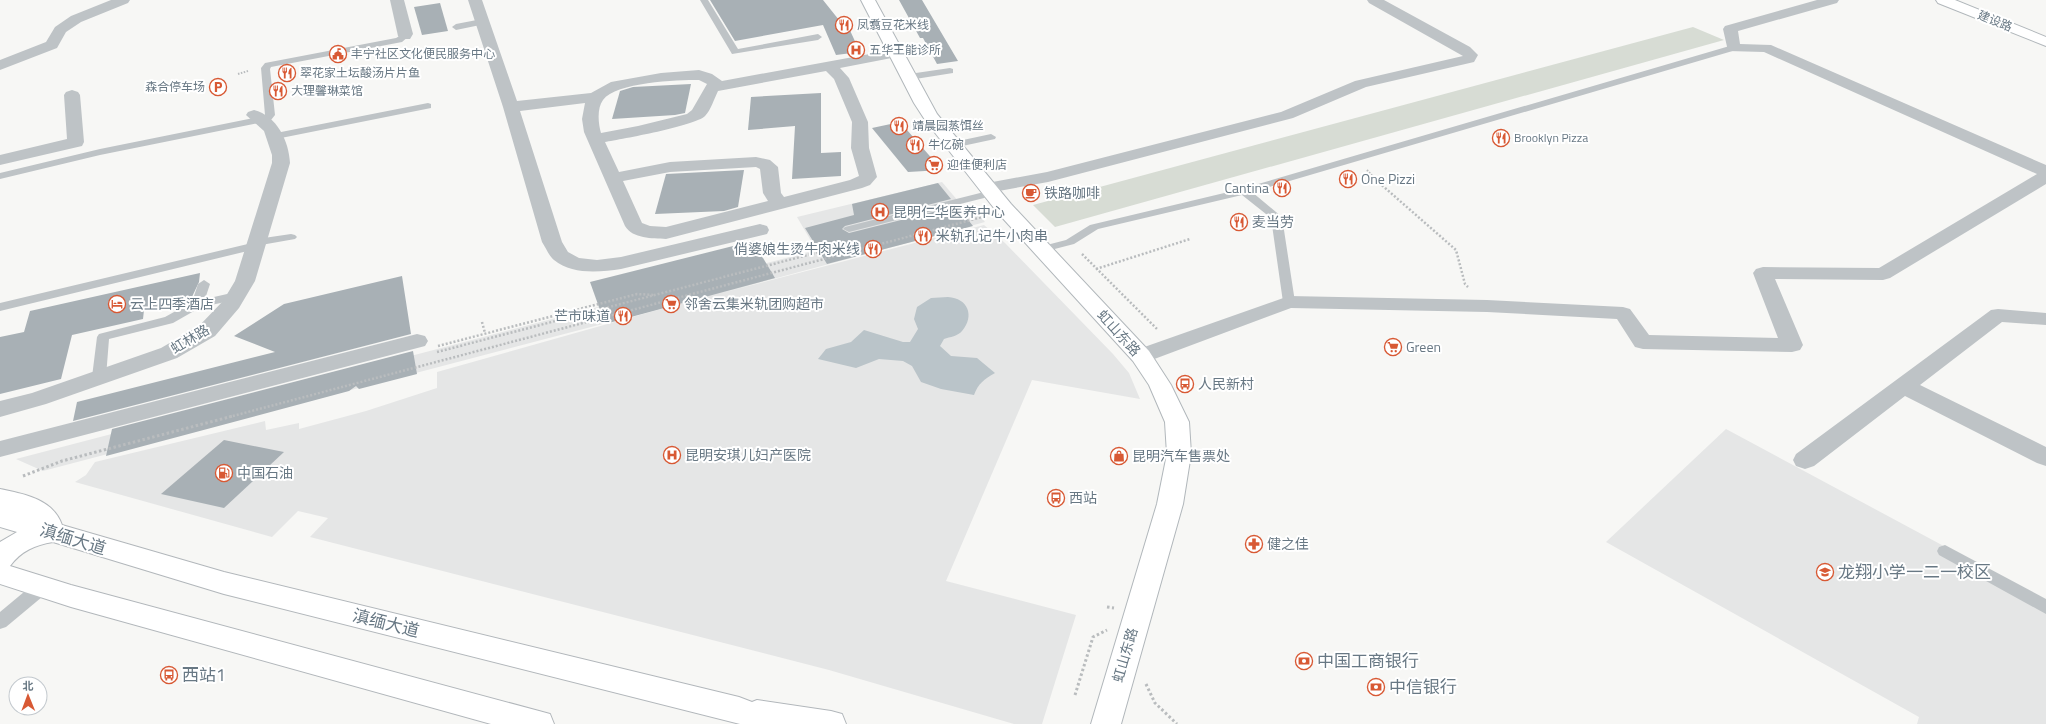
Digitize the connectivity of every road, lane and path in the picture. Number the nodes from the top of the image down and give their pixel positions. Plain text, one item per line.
1 (123, 0) edge
2 (397, 0) edge
3 (475, 0) edge
4 (704, 0) edge
5 (868, 0) edge
6 (1374, 0) edge
7 (1832, 0) edge
8 (1943, 0) edge
9 (1958, 0) edge
10 (482, 22) junction
11 (456, 27) dead end
12 (405, 36) joint
13 (818, 36) dead end
14 (2046, 36) edge
15 (2046, 42) edge
16 (1733, 48) junction
17 (897, 53) junction
18 (0, 65) edge
19 (831, 67) junction
20 (950, 71) dead end
21 (909, 77) junction
22 (712, 88) junction
23 (72, 95) dead end
24 (597, 97) junction
25 (428, 106) dead end
26 (511, 107) junction
27 (263, 124) junction
28 (991, 137) dead end
29 (595, 139) junction
30 (953, 145) junction
31 (1360, 158) junction
32 (0, 160) edge
33 (2046, 171) edge
34 (0, 176) edge
35 (2046, 176) edge
36 (612, 178) junction
37 (990, 191) junction
38 (1244, 191) junction
39 (779, 204) junction
40 (1006, 211) junction
41 (849, 229) dead end
42 (760, 230) dead end
43 (291, 237) dead end
44 (1190, 239) dead end
45 (1070, 242) junction
46 (257, 244) junction
47 (1043, 249) junction
48 (1096, 269) junction
49 (204, 284) dead end
50 (656, 295) dead end
51 (236, 296) junction
52 (1289, 302) junction
53 (197, 304) junction
54 (1487, 306) junction
55 (0, 307) edge
56 (2046, 319) edge
57 (482, 322) dead end
58 (485, 333) junction
59 (426, 344) joint
60 (1173, 345) junction
61 (1141, 356) junction
62 (99, 377) junction
63 (1903, 386) junction
64 (0, 409) edge
65 (0, 449) edge
66 (2046, 457) edge
67 (1805, 460) dead end
68 (23, 476) dead end
69 (0, 498) edge
70 (0, 517) edge
71 (52, 533) junction
72 (1945, 551) dead end
73 (0, 570) edge
74 (42, 587) junction
75 (2046, 607) edge
76 (0, 622) edge
77 (1093, 637) dead end
78 (1145, 681) dead end
79 (1075, 695) dead end
80 (739, 710) junction
81 (539, 724) edge
82 (773, 724) edge
83 (831, 724) edge
84 (1106, 724) edge
85 (1177, 724) edge

1 - 18 street
2 - 12 street, 虹林路
3 - 10 street
4 - 13 lane
5 - 17 street, 虹山东路
6 - 37 street
7 - 16 street
8 - 15 street, 建设路
9 - 14 street, 建设路
10 - 11 lane
10 - 26 street
12 - 27 lane, 虹林路
16 - 31 lane
16 - 33 street
17 - 19 street
17 - 21 street, 虹山东路
19 - 22 street
19 - 39 street
20 - 21 lane
21 - 30 street, 虹山东路
22 - 24 street
22 - 29 street
23 - 32 street
24 - 26 street
24 - 29 street
25 - 27 lane
26 - 42 street
27 - 34 lane
27 - 46 street, 虹林路
28 - 30 lane
29 - 36 street
30 - 37 street, 虹山东路
31 - 38 lane
31 - 54 path
35 - 54 street
36 - 39 street
36 - 39 street
37 - 40 street, 虹山东路
37 - 41 lane
38 - 45 lane
38 - 52 lane
40 - 47 street, 虹山东路
40 - 68 path
43 - 46 lane
44 - 48 path
45 - 47 lane
45 - 48 path
46 - 51 street, 虹林路
46 - 55 lane
47 - 61 street, 虹山东路
48 - 60 path
49 - 53 lane
50 - 58 path
51 - 53 lane
51 - 62 street, 虹林路
52 - 54 street
52 - 60 street
53 - 62 lane
56 - 63 street
57 - 58 path
58 - 59 path
59 - 65 street
60 - 61 street
61 - 84 street, 虹山东路
62 - 64 street, 虹林路
63 - 66 street
63 - 67 street
69 - 71 street
70 - 71 street, 滇缅大道
71 - 73 street
71 - 80 street, 滇缅大道
72 - 75 lane
73 - 74 street
74 - 76 lane
74 - 81 street
77 - 79 path
78 - 85 path
80 - 82 street, 滇缅大道
80 - 83 street

